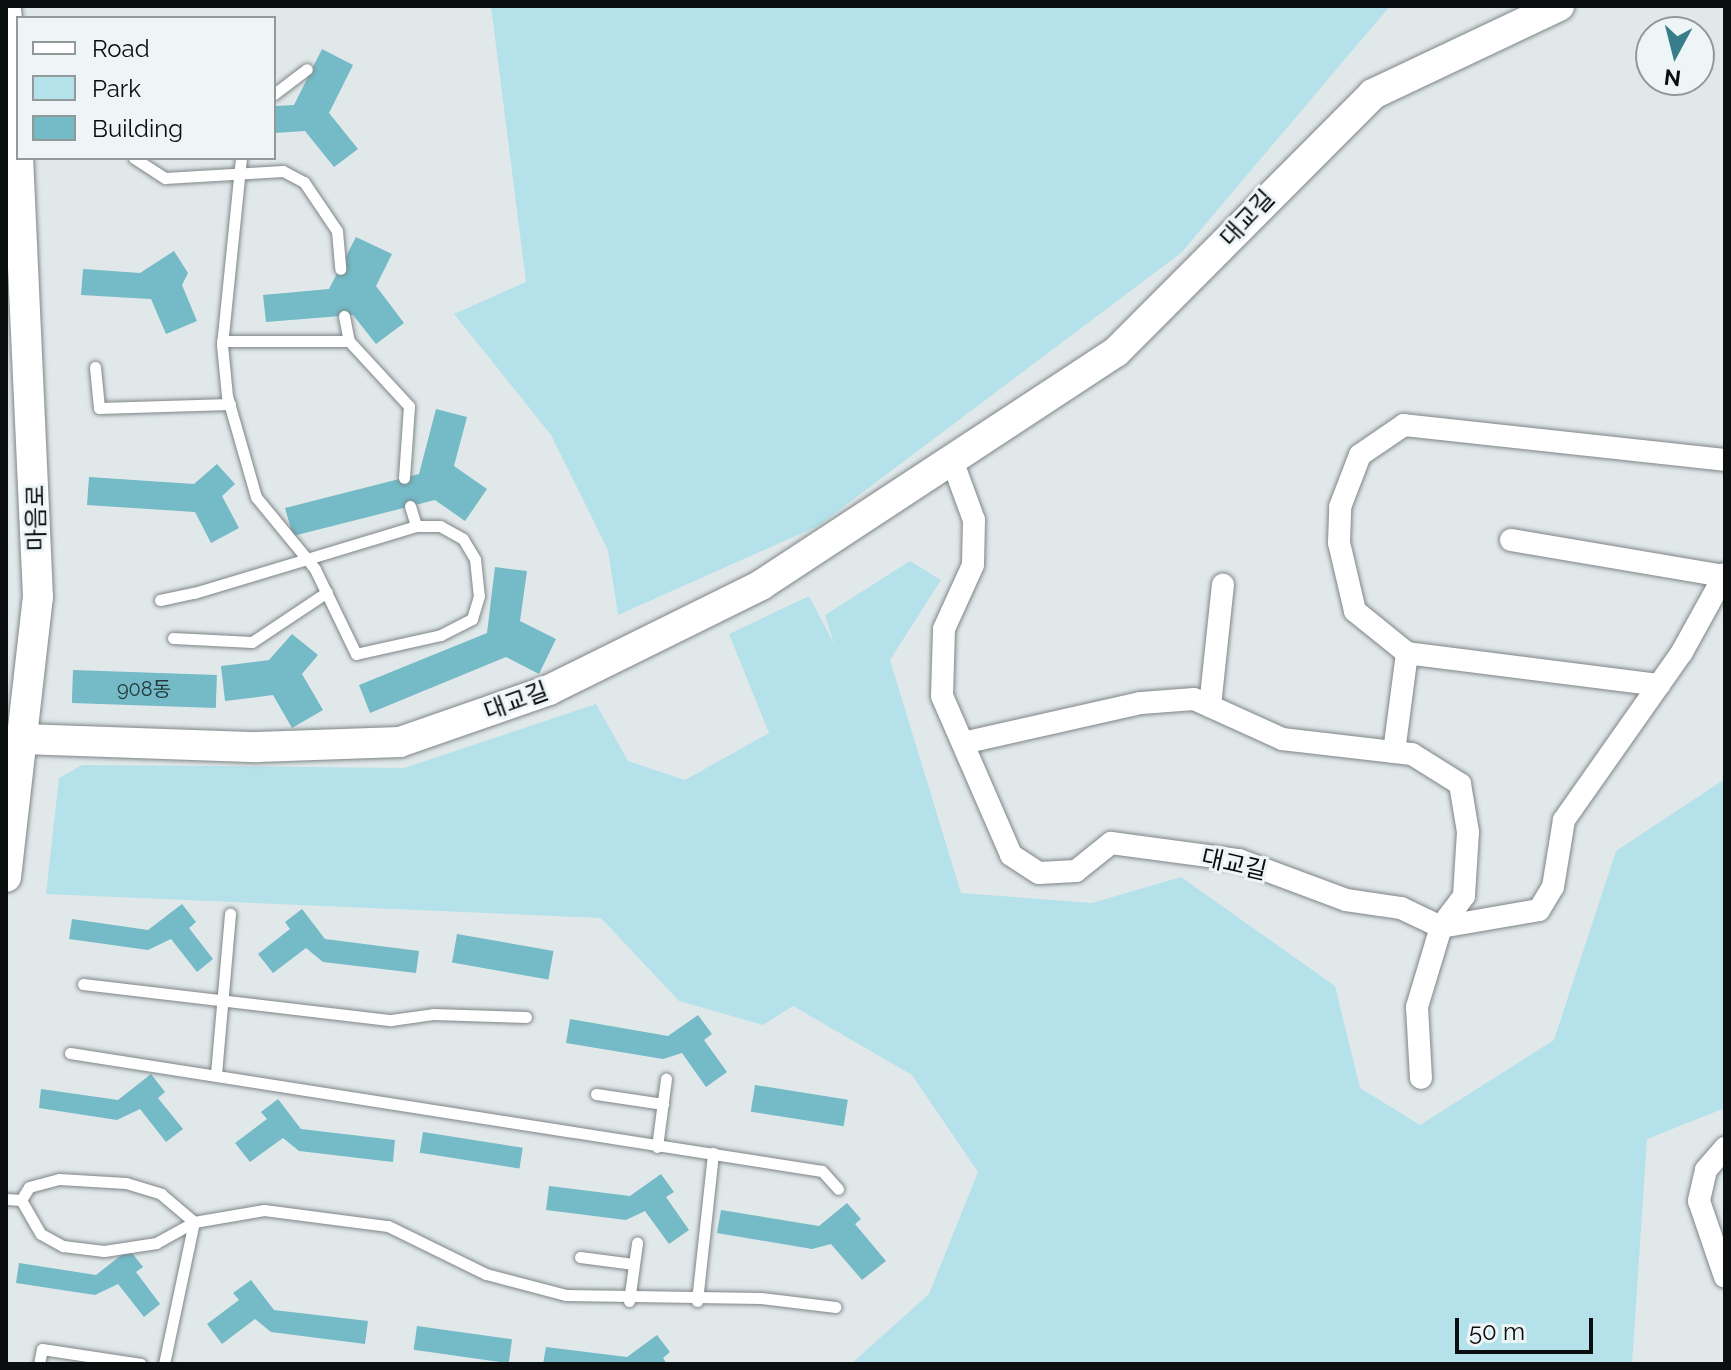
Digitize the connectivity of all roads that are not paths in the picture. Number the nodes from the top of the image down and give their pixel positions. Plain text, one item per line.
1 (1559, 6) edge
2 (6, 9) edge
3 (307, 69) dead end
4 (11, 80) edge
5 (276, 92) edge
6 (16, 129) edge
7 (18, 160) edge
8 (137, 160) edge
9 (241, 164) edge
10 (340, 269) dead end
11 (344, 316) dead end
12 (222, 341) junction
13 (349, 341) junction
14 (95, 367) dead end
15 (230, 404) junction
16 (952, 460) junction
17 (1725, 460) edge
18 (404, 478) dead end
19 (410, 506) dead end
20 (416, 526) junction
21 (1511, 540) dead end
22 (307, 559) junction
23 (1724, 575) edge
24 (1223, 585) dead end
25 (327, 592) junction
26 (160, 600) dead end
27 (173, 638) dead end
28 (1407, 653) junction
29 (1659, 685) junction
30 (1210, 706) junction
31 (23, 739) junction
32 (963, 743) junction
33 (1394, 752) junction
34 (6, 877) edge
35 (230, 914) dead end
36 (1441, 927) junction
37 (83, 984) dead end
38 (223, 1000) junction
39 (526, 1017) dead end
40 (70, 1053) dead end
41 (216, 1074) junction
42 (1421, 1078) dead end
43 (666, 1079) dead end
44 (596, 1094) dead end
45 (663, 1104) junction
46 (657, 1147) junction
47 (1725, 1148) edge
48 (713, 1153) junction
49 (838, 1189) dead end
50 (6, 1199) edge
51 (21, 1200) junction
52 (194, 1222) junction
53 (637, 1243) dead end
54 (580, 1257) dead end
55 (634, 1264) junction
56 (1725, 1277) edge
57 (629, 1301) junction
58 (697, 1301) junction
59 (835, 1307) dead end
60 (39, 1364) edge
61 (141, 1364) edge
62 (164, 1364) edge

1 - 16 street, 대교길
2 - 4 street
3 - 5 lane
4 - 6 street
7 - 31 street, 마음로
8 - 9 lane
9 - 10 lane
9 - 12 lane
11 - 13 lane
12 - 13 lane
12 - 15 lane
13 - 18 lane
14 - 15 lane
15 - 22 lane
16 - 31 street, 대교길
16 - 32 street, 대교길
17 - 28 street
19 - 20 lane
20 - 22 lane
20 - 25 lane
21 - 23 street
22 - 25 lane
22 - 26 lane
23 - 29 street
24 - 30 street
25 - 27 lane
28 - 29 street
28 - 33 street
29 - 36 street
30 - 32 street
30 - 33 street
31 - 34 street, 마음로
32 - 36 street, 대교길
33 - 36 street
35 - 38 lane
36 - 42 street
37 - 38 lane
38 - 39 lane
38 - 41 lane
40 - 41 lane
41 - 46 lane
43 - 45 lane
44 - 45 lane
45 - 46 lane
46 - 48 lane
47 - 56 street
48 - 49 lane
48 - 58 lane
50 - 51 lane
51 - 52 lane
51 - 52 lane
52 - 57 lane
52 - 62 lane
53 - 55 lane
54 - 55 lane
55 - 57 lane
57 - 58 lane
58 - 59 lane
60 - 61 lane

